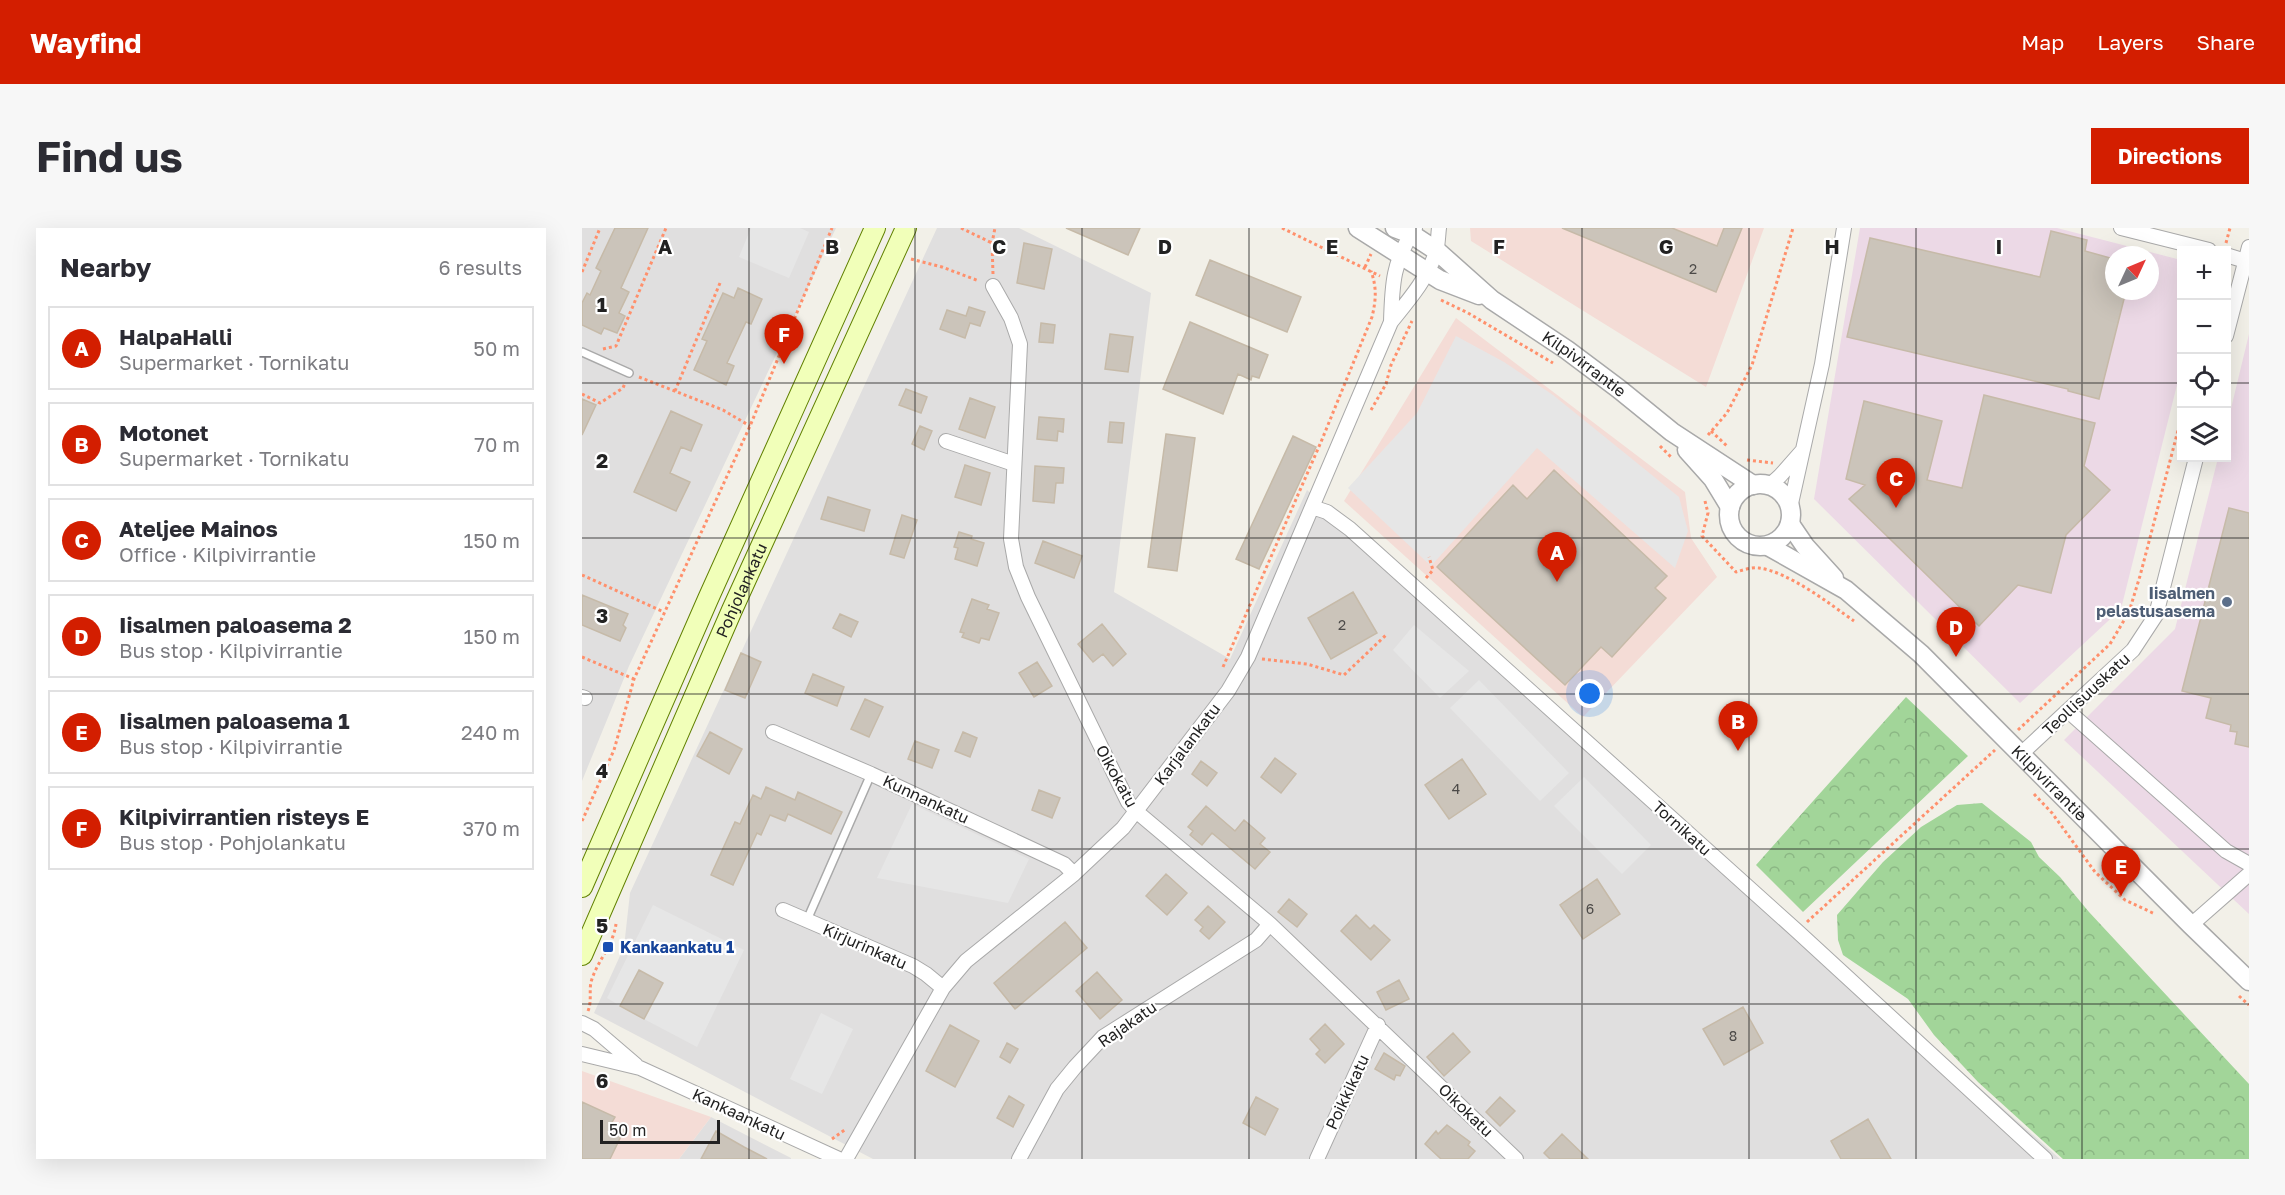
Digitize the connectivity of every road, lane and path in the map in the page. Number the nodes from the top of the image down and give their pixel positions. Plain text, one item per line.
1 (600, 228) edge
2 (666, 228) edge
3 (832, 228) edge
4 (875, 228) edge
5 (906, 228) edge
6 (962, 228) edge
7 (995, 228) edge
8 (1282, 228) edge
9 (1358, 228) edge
10 (1439, 228) edge
11 (1792, 228) edge
12 (1844, 228) edge
13 (2121, 228) edge
14 (1407, 230) edge
15 (992, 243) junction
16 (2194, 246) edge
17 (1437, 251) junction
18 (1400, 254) junction
19 (1370, 255) dead end
20 (2231, 255) edge
21 (2248, 256) edge
22 (907, 258) dead end
23 (1365, 268) junction
24 (1371, 271) junction
25 (582, 272) edge
26 (1427, 272) junction
27 (1380, 276) dead end
28 (720, 283) dead end
29 (993, 286) junction
30 (1432, 296) dead end
31 (1492, 300) junction
32 (2231, 318) edge
33 (1391, 322) junction
34 (601, 349) dead end
35 (582, 352) edge
36 (1555, 364) dead end
37 (629, 373) junction
38 (675, 391) junction
39 (582, 394) edge
40 (750, 426) junction
41 (1711, 431) junction
42 (2177, 431) edge
43 (946, 441) dead end
44 (1657, 443) dead end
45 (1804, 448) junction
46 (1693, 451) junction
47 (1732, 451) dead end
48 (1739, 455) dead end
49 (2195, 462) edge
50 (1014, 464) junction
51 (1786, 470) junction
52 (1761, 485) junction
53 (1702, 494) dead end
54 (1312, 507) junction
55 (1730, 507) junction
56 (1790, 516) junction
57 (1768, 546) junction
58 (1429, 557) dead end
59 (582, 575) edge
60 (1416, 588) junction
61 (1846, 590) junction
62 (664, 612) junction
63 (1861, 626) dead end
64 (1386, 635) dead end
65 (582, 657) edge
66 (1248, 657) junction
67 (1222, 669) dead end
68 (634, 679) junction
69 (2068, 711) junction
70 (773, 732) dead end
71 (1987, 743) dead end
72 (2001, 745) junction
73 (2020, 754) junction
74 (2002, 758) dead end
75 (871, 774) junction
76 (2030, 790) dead end
77 (1137, 812) junction
78 (582, 821) edge
79 (2249, 864) edge
80 (1074, 874) junction
81 (2249, 874) edge
82 (582, 887) edge
83 (783, 910) dead end
84 (807, 920) junction
85 (2160, 920) dead end
86 (1270, 924) junction
87 (2191, 926) junction
88 (1797, 932) junction
89 (582, 955) edge
90 (2241, 986) edge
91 (943, 988) junction
92 (2249, 1005) edge
93 (582, 1023) edge
94 (1378, 1025) junction
95 (582, 1054) edge
96 (640, 1068) junction
97 (852, 1119) dead end
98 (820, 1150) junction
99 (839, 1159) edge
100 (846, 1159) edge
101 (1018, 1159) edge
102 (1317, 1159) edge
103 (1516, 1159) edge
104 (2045, 1159) edge

1 - 25 path
2 - 34 path
3 - 40 path
4 - 82 main road, Pohjolankatu
5 - 89 main road, Pohjolankatu
6 - 15 path
7 - 15 path
8 - 23 path
9 - 18 street, Kilpivirrantie
10 - 17 street
11 - 41 path
12 - 45 street
13 - 16 street
14 - 17 street, Kilpivirrantie
14 - 18 street, Karjalankatu
15 - 29 path
17 - 26 street, Karjalankatu
17 - 31 street, Kilpivirrantie
18 - 26 street, Kilpivirrantie
18 - 33 street, Karjalankatu
19 - 23 path
20 - 21 street
21 - 32 street
22 - 29 path
23 - 24 path
24 - 27 path
24 - 67 path
26 - 31 street, Kilpivirrantie
26 - 33 street, Karjalankatu
28 - 38 path
29 - 50 street, Oikokatu
30 - 36 path
31 - 46 street, Kilpivirrantie
33 - 54 street, Karjalankatu
35 - 37 lane
37 - 38 path
37 - 39 path
38 - 40 path
40 - 62 path
41 - 46 path
41 - 47 path
42 - 72 path
43 - 50 street
44 - 46 path
45 - 51 street
45 - 56 street
46 - 52 street, Kilpivirrantie
46 - 55 street, Kilpivirrantie
48 - 51 path
49 - 69 street, Teollisuuskatu
50 - 77 street, Oikokatu
51 - 52 street
52 - 55 street
52 - 56 street
53 - 63 path
54 - 60 street, Tornikatu
54 - 66 street, Karjalankatu
55 - 57 street
56 - 57 street
56 - 61 street, Kilpivirrantie
57 - 61 street, Kilpivirrantie
58 - 60 path
59 - 62 path
60 - 88 street, Tornikatu
61 - 72 street, Kilpivirrantie
62 - 68 path
64 - 66 path
65 - 68 path
66 - 77 street, Karjalankatu
68 - 78 path
69 - 73 street, Teollisuuskatu
69 - 79 street
70 - 75 street, Kunnankatu
71 - 72 path
72 - 73 street, Kilpivirrantie
72 - 74 path
72 - 88 path
73 - 87 street, Kilpivirrantie
75 - 80 street, Kunnankatu
75 - 84 lane
76 - 85 path
77 - 80 street, Karjalankatu
77 - 86 street, Oikokatu
80 - 91 street, Karjalankatu
81 - 87 street
83 - 84 street, Kirjurinkatu
84 - 91 street, Kirjurinkatu
86 - 94 street, Oikokatu
86 - 101 street, Rajakatu
87 - 90 street, Kilpivirrantie
88 - 104 street, Tornikatu
90 - 92 path
91 - 100 street, Karjalankatu
93 - 96 street, Kankaankatu
94 - 102 street, Poikkikatu
94 - 103 street, Oikokatu
95 - 96 street, Kankaankatu
96 - 98 street, Kankaankatu
97 - 98 path
98 - 99 street, Kankaankatu

